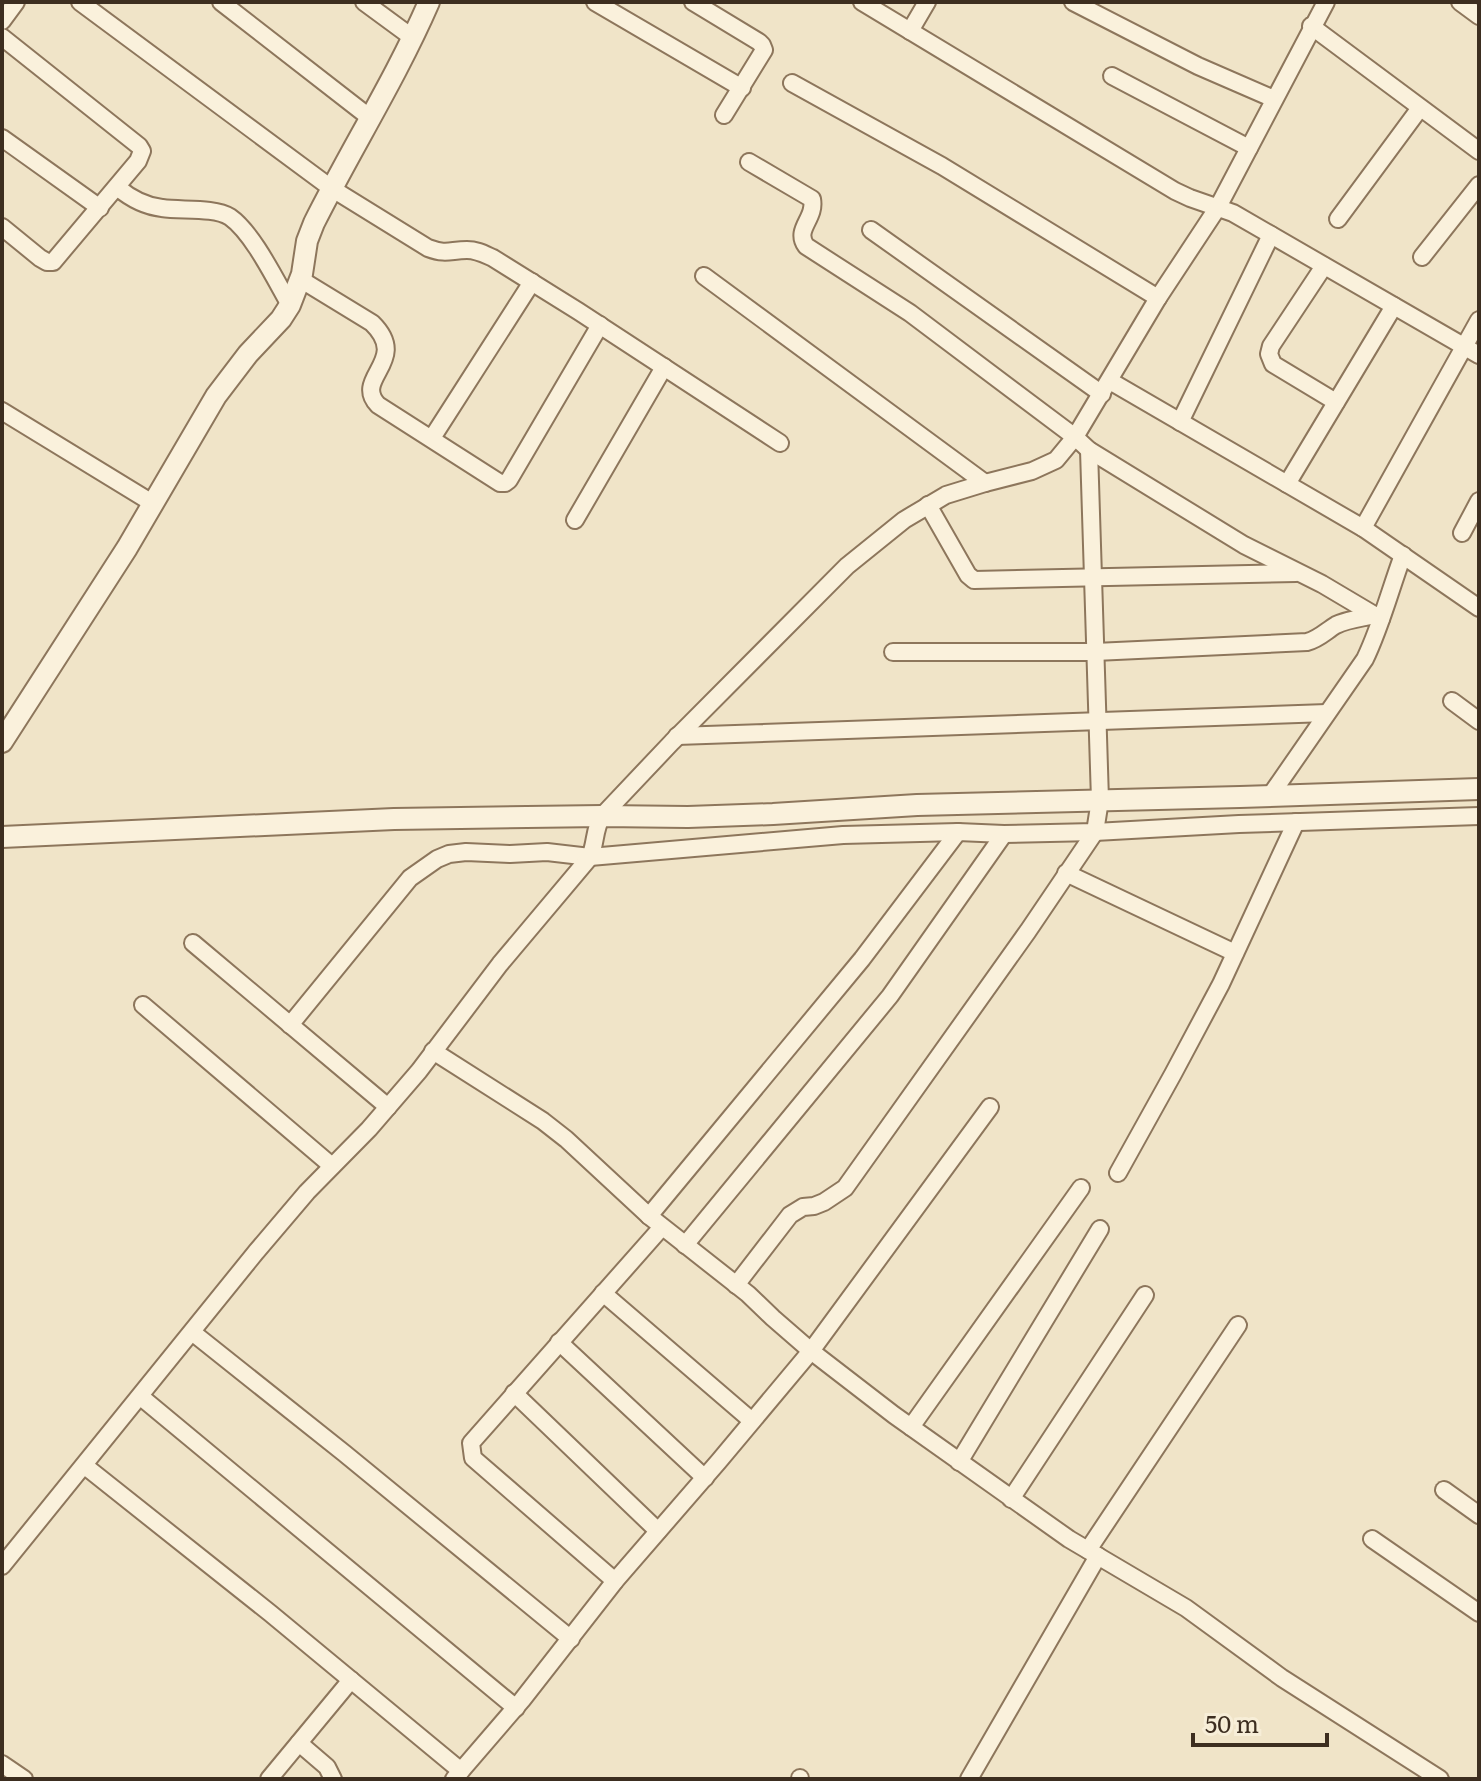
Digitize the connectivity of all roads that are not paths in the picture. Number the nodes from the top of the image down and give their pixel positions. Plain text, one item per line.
1 (16, 2) edge
2 (80, 2) edge
3 (221, 2) edge
4 (364, 2) edge
5 (429, 2) edge
6 (595, 2) edge
7 (693, 2) edge
8 (862, 2) edge
9 (927, 2) edge
10 (1073, 2) edge
11 (1326, 2) edge
12 (1460, 2) edge
13 (1479, 16) edge
14 (2, 21) edge
15 (1311, 26) junction
16 (910, 31) junction
17 (2, 37) edge
18 (413, 38) junction
19 (1112, 76) dead end
20 (792, 83) dead end
21 (742, 88) junction
22 (1274, 99) junction
23 (1420, 108) junction
24 (724, 115) dead end
25 (369, 117) junction
26 (2, 138) edge
27 (1249, 148) junction
28 (1479, 151) edge
29 (749, 162) dead end
30 (1479, 185) edge
31 (117, 187) junction
32 (331, 188) junction
33 (1218, 207) junction
34 (100, 208) junction
35 (1338, 219) dead end
36 (2, 227) edge
37 (871, 230) dead end
38 (1271, 235) junction
39 (1422, 257) dead end
40 (1324, 266) junction
41 (704, 276) dead end
42 (300, 279) junction
43 (532, 282) junction
44 (1158, 298) junction
45 (290, 305) junction
46 (1394, 306) junction
47 (1479, 320) edge
48 (600, 325) junction
49 (1463, 346) junction
50 (1479, 355) edge
51 (664, 367) junction
52 (1106, 387) junction
53 (1336, 402) junction
54 (2, 411) edge
55 (1180, 422) junction
56 (1075, 437) junction
57 (432, 438) junction
58 (780, 443) dead end
59 (1089, 450) junction
60 (985, 483) junction
61 (1287, 484) junction
62 (1479, 501) edge
63 (154, 504) junction
64 (928, 505) junction
65 (575, 520) dead end
66 (1363, 528) junction
67 (1462, 533) dead end
68 (1403, 555) junction
69 (1300, 573) junction
70 (1093, 578) junction
71 (1479, 608) edge
72 (1378, 617) junction
73 (893, 652) dead end
74 (1095, 652) junction
75 (1452, 701) dead end
76 (1327, 713) junction
77 (1479, 721) edge
78 (1097, 722) junction
79 (677, 736) junction
80 (2, 742) edge
81 (1479, 789) edge
82 (1270, 796) junction
83 (1099, 805) junction
84 (1479, 816) edge
85 (1296, 822) junction
86 (1095, 830) junction
87 (958, 832) junction
88 (1004, 834) junction
89 (596, 836) junction
90 (2, 837) edge
91 (1066, 873) junction
92 (193, 943) dead end
93 (1235, 953) junction
94 (143, 1005) dead end
95 (290, 1025) junction
96 (433, 1051) junction
97 (388, 1107) junction
98 (990, 1107) dead end
99 (332, 1166) junction
100 (1118, 1173) dead end
101 (1081, 1188) dead end
102 (655, 1221) junction
103 (1100, 1229) dead end
104 (685, 1245) junction
105 (736, 1285) junction
106 (603, 1293) junction
107 (1145, 1295) dead end
108 (1238, 1325) dead end
109 (192, 1332) junction
110 (559, 1342) junction
111 (811, 1351) junction
112 (514, 1393) junction
113 (141, 1397) junction
114 (752, 1421) junction
115 (911, 1427) junction
116 (959, 1462) junction
117 (85, 1466) junction
118 (705, 1478) junction
119 (1444, 1490) dead end
120 (1011, 1499) junction
121 (1479, 1515) edge
122 (658, 1531) junction
123 (1372, 1539) dead end
124 (1093, 1553) junction
125 (2, 1566) edge
126 (615, 1581) junction
127 (1479, 1613) edge
128 (571, 1639) junction
129 (351, 1680) junction
130 (516, 1708) junction
131 (299, 1743) junction
132 (2, 1764) edge
133 (457, 1775) edge
134 (24, 1779) edge
135 (269, 1779) edge
136 (333, 1779) edge
137 (969, 1779) edge
138 (1440, 1779) edge

1 - 14 street
2 - 32 street
3 - 25 street
4 - 18 street
5 - 18 street
6 - 21 street
7 - 21 street
8 - 16 street
9 - 16 street
10 - 22 street
11 - 15 street
12 - 13 street
15 - 22 street
15 - 23 street
16 - 33 street
17 - 31 street
18 - 25 street
19 - 27 street
20 - 44 street
21 - 24 street
22 - 27 street
23 - 28 street
23 - 35 street
25 - 32 street
26 - 34 street
27 - 33 street
29 - 56 street
30 - 39 street
31 - 34 street
31 - 45 street
32 - 42 street
32 - 43 street
33 - 38 street
33 - 44 street
34 - 36 street
37 - 52 street
38 - 40 street
38 - 55 street
40 - 46 street
40 - 53 street
41 - 60 street
42 - 45 street
42 - 57 street
43 - 48 street
43 - 57 street
44 - 52 street
45 - 63 street
46 - 49 street
46 - 53 street
47 - 49 street
48 - 51 street
48 - 57 street
49 - 50 street
49 - 66 street
51 - 58 street
51 - 65 street
52 - 55 street
52 - 56 street
53 - 61 street
54 - 63 street
55 - 61 street
56 - 59 street
56 - 60 street
59 - 69 street
59 - 70 street
60 - 64 street
61 - 66 street
62 - 67 street
63 - 80 street
64 - 70 street
64 - 79 street
66 - 68 street
68 - 71 street
68 - 72 street
69 - 70 street
69 - 72 street
70 - 74 street
72 - 74 street
72 - 76 street
73 - 74 street
74 - 78 street
75 - 77 street
76 - 78 street
76 - 82 street
78 - 79 street
78 - 83 street
79 - 89 street
81 - 82 street
82 - 83 street
83 - 86 street
83 - 89 street
84 - 85 street
85 - 86 street
85 - 93 street
86 - 88 street
86 - 91 street
87 - 88 street
87 - 89 street
87 - 102 street
88 - 104 street
89 - 90 street
89 - 95 street
89 - 96 street
91 - 93 street
91 - 105 street
92 - 95 street
93 - 100 street
94 - 99 street
95 - 97 street
96 - 97 street
96 - 102 street
97 - 99 street
98 - 111 street
99 - 109 street
101 - 115 street
102 - 104 street
102 - 106 street
103 - 116 street
104 - 105 street
105 - 111 street
106 - 110 street
106 - 114 street
107 - 120 street
108 - 124 street
109 - 113 street
109 - 128 street
110 - 112 street
110 - 118 street
111 - 114 street
111 - 115 street
112 - 122 street
112 - 126 street
113 - 117 street
113 - 130 street
114 - 118 street
115 - 116 street
116 - 120 street
117 - 125 street
117 - 129 street
118 - 122 street
119 - 121 street
120 - 124 street
122 - 126 street
123 - 127 street
124 - 137 street
124 - 138 street
126 - 128 street
128 - 130 street
129 - 131 street
129 - 133 street
130 - 133 street
131 - 135 street
131 - 136 street
132 - 134 street

